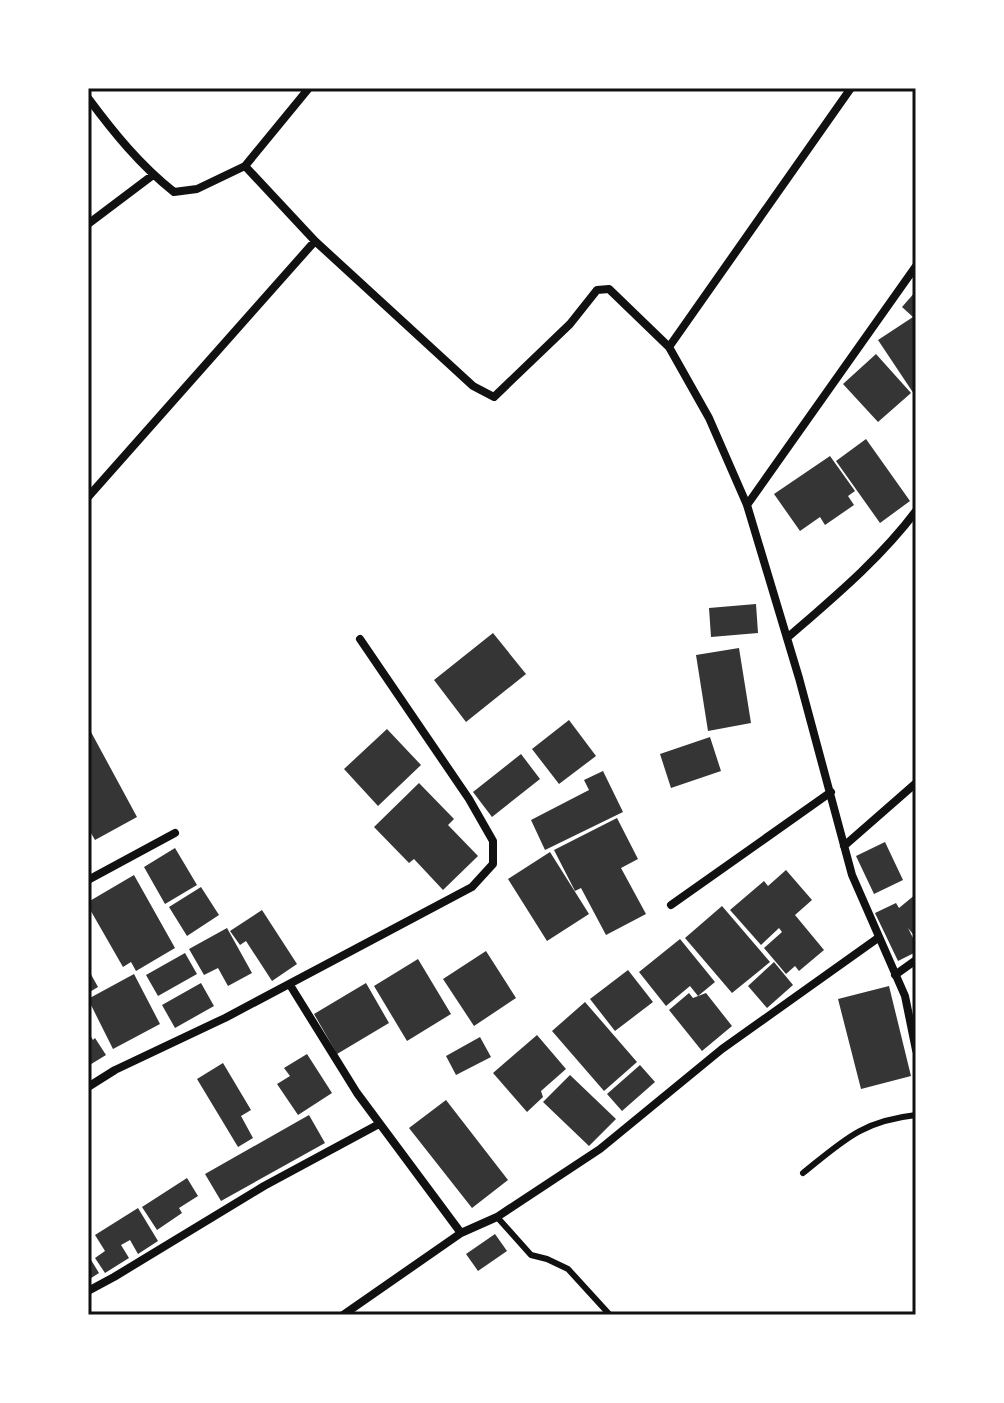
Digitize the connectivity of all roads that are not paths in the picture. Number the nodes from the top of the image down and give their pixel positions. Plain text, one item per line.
1 (309, 88) edge
2 (851, 88) edge
3 (88, 98) edge
4 (245, 166) junction
5 (153, 175) junction
6 (88, 224) edge
7 (315, 241) junction
8 (916, 266) edge
9 (669, 347) junction
10 (88, 497) edge
11 (747, 505) junction
12 (916, 511) edge
13 (787, 638) junction
14 (360, 639) dead end
15 (916, 783) edge
16 (831, 792) junction
17 (175, 833) dead end
18 (844, 846) junction
19 (88, 880) edge
20 (671, 905) dead end
21 (878, 938) junction
22 (916, 960) edge
23 (895, 975) junction
24 (290, 985) junction
25 (916, 1050) edge
26 (88, 1087) edge
27 (916, 1115) edge
28 (379, 1124) junction
29 (803, 1173) dead end
30 (497, 1217) junction
31 (461, 1233) junction
32 (88, 1291) edge
33 (343, 1315) edge
34 (610, 1315) edge

1 - 4 street
2 - 9 street
3 - 5 street
4 - 5 street
4 - 7 street
5 - 6 street
7 - 9 street
7 - 10 street
8 - 11 street
9 - 11 street
11 - 13 street
12 - 13 street
13 - 16 street
14 - 24 street
15 - 18 street
16 - 18 street
16 - 20 street
17 - 19 street
18 - 21 street
21 - 23 street
21 - 30 street
22 - 23 street
23 - 25 street
24 - 26 street
24 - 28 street
27 - 29 lane
28 - 31 street
28 - 32 street
30 - 31 street
30 - 34 lane
31 - 33 street

